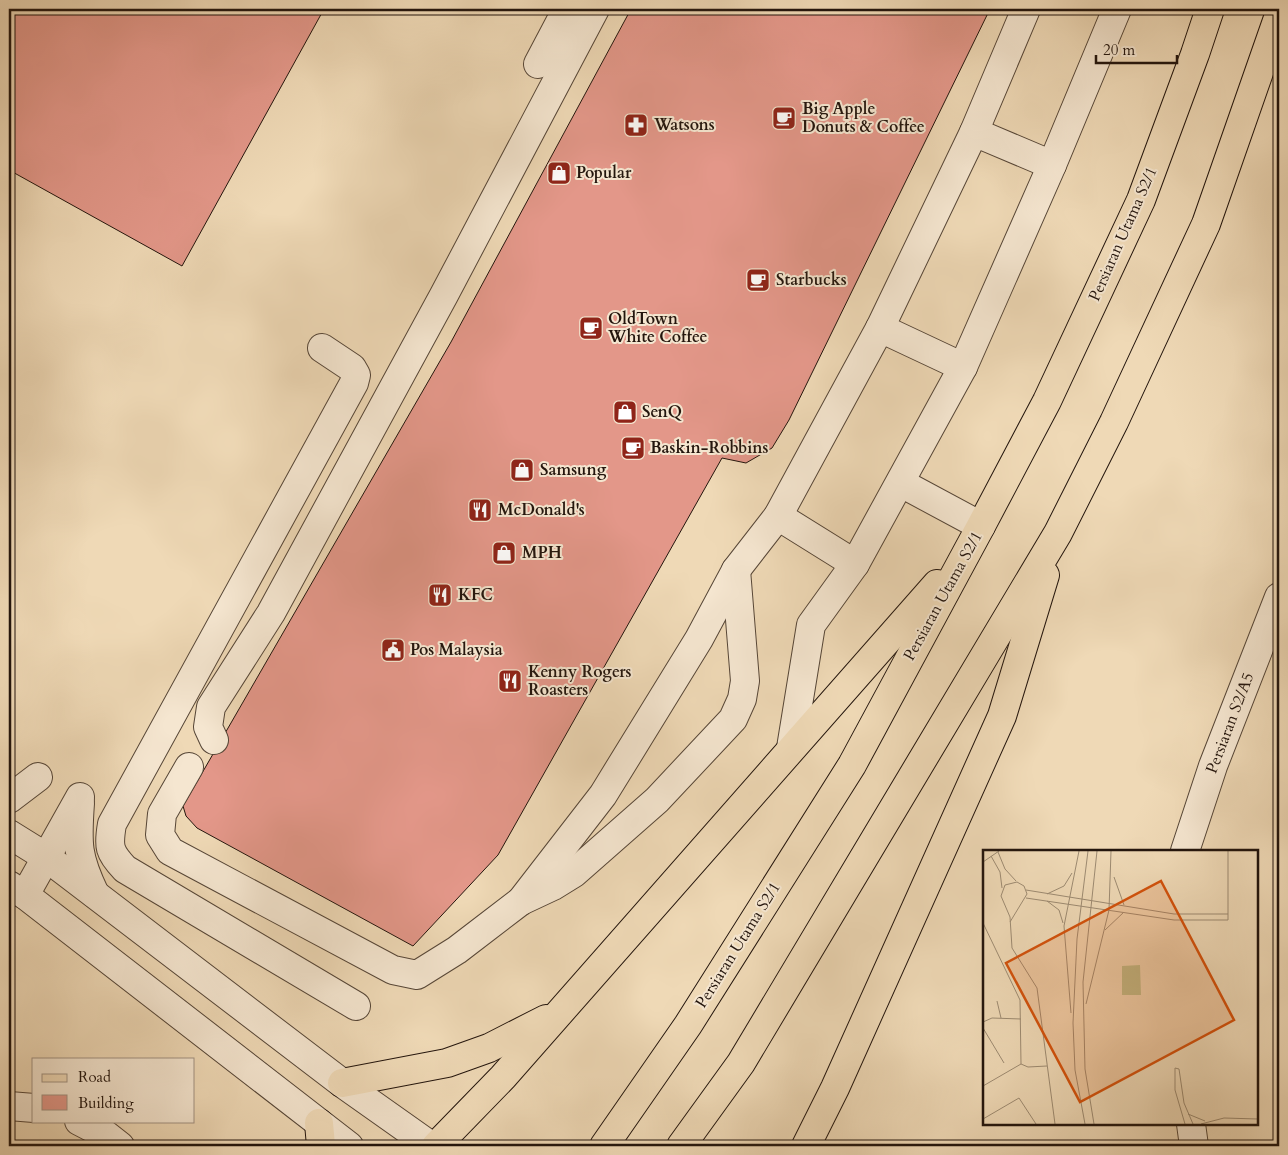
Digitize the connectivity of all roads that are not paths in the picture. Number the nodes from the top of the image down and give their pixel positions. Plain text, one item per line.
1 (567, 9) edge
2 (595, 9) edge
3 (1026, 9) edge
4 (1117, 9) edge
5 (1210, 9) edge
6 (1279, 14) edge
7 (538, 64) dead end
8 (974, 132) junction
9 (1052, 165) junction
10 (880, 328) junction
11 (322, 348) dead end
12 (963, 367) junction
13 (901, 483) junction
14 (778, 516) junction
15 (981, 526) junction
16 (1058, 533) junction
17 (966, 550) junction
18 (855, 564) junction
19 (736, 570) junction
20 (1279, 597) edge
21 (214, 740) dead end
22 (791, 748) junction
23 (189, 767) dead end
24 (38, 777) dead end
25 (603, 795) junction
26 (9, 799) edge
27 (631, 823) junction
28 (9, 834) edge
29 (1185, 850) edge
30 (46, 857) junction
31 (17, 890) edge
32 (96, 896) junction
33 (521, 901) junction
34 (356, 1006) dead end
35 (559, 1012) junction
36 (342, 1083) junction
37 (9, 1106) edge
38 (32, 1108) edge
39 (81, 1122) edge
40 (1191, 1125) edge
41 (320, 1134) edge
42 (120, 1146) edge
43 (349, 1146) edge
44 (431, 1146) edge
45 (436, 1146) edge
46 (604, 1146) edge
47 (681, 1146) edge
48 (806, 1146) edge
49 (1194, 1146) edge

1 - 7 street
2 - 21 street
3 - 8 street
4 - 9 street
5 - 15 main road, Persiaran Utama S2/1
6 - 16 main road
8 - 9 street
8 - 10 street
9 - 12 street
10 - 12 street
10 - 14 street
11 - 34 street
12 - 13 street
13 - 15 street
13 - 18 street
14 - 18 street
14 - 19 street
15 - 17 main road, Persiaran Utama S2/1
16 - 47 main road
16 - 48 main road
17 - 22 main road
17 - 46 main road, Persiaran Utama S2/1
18 - 22 street
19 - 25 street
19 - 27 street
20 - 29 street, Persiaran S2/A5
22 - 35 main road
23 - 33 street
24 - 26 street
25 - 27 street
25 - 33 street
27 - 33 street
28 - 30 street
30 - 31 street
30 - 32 street
30 - 32 street
31 - 41 street
32 - 36 street
35 - 36 main road
35 - 45 main road
36 - 44 street
37 - 38 street
39 - 42 street
40 - 49 street
41 - 43 street

